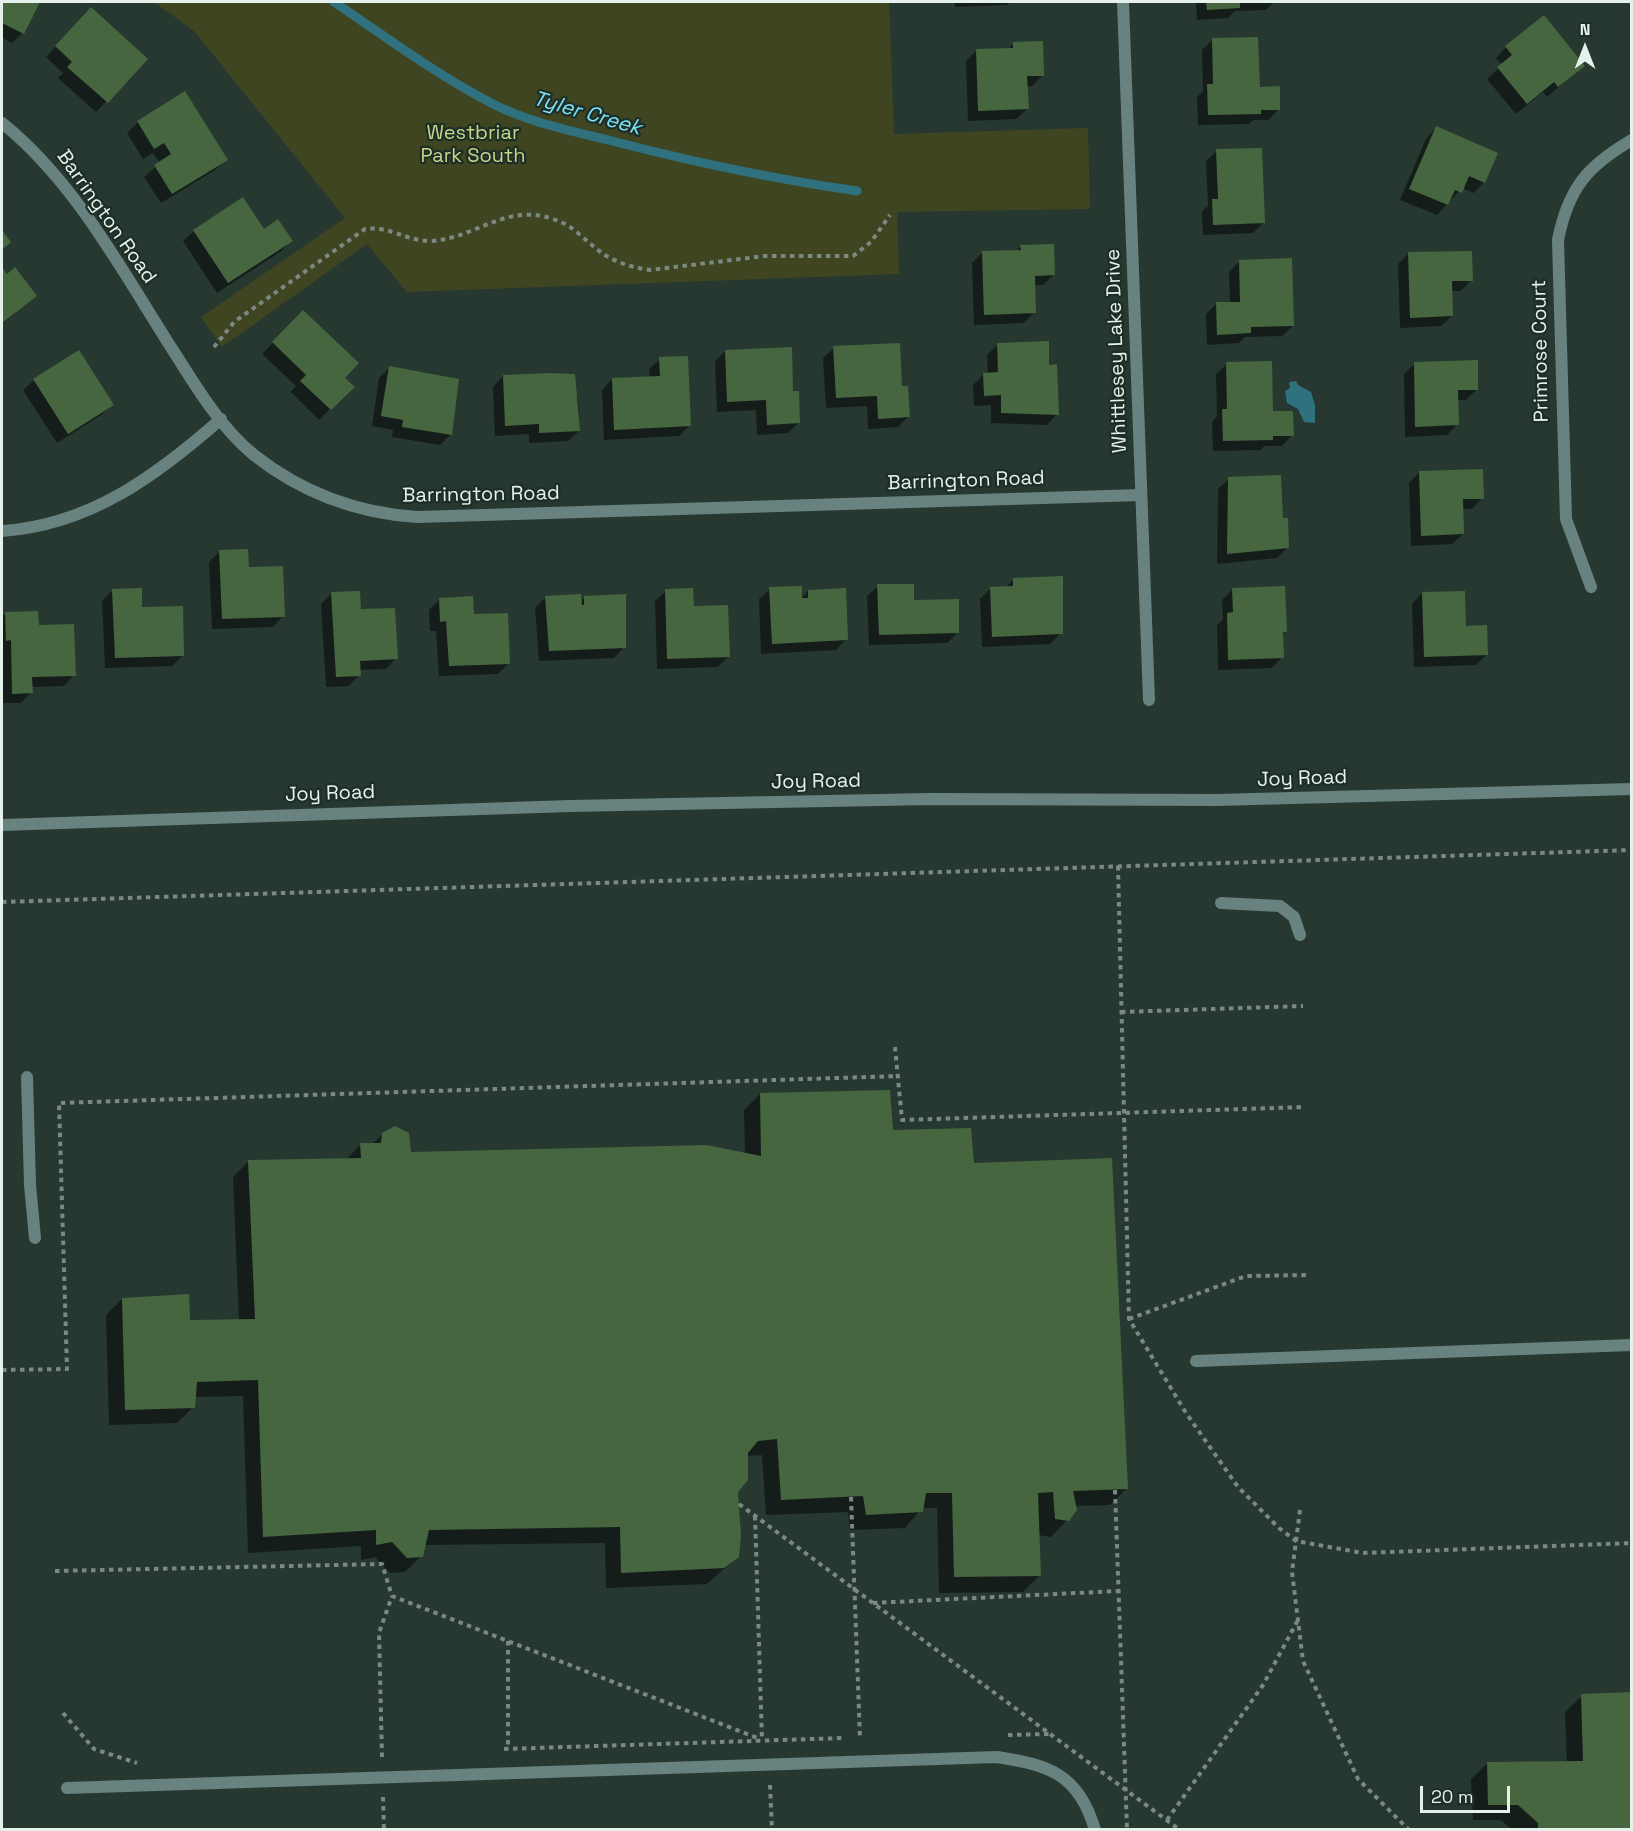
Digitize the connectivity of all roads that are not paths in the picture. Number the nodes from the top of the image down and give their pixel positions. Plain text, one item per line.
1 (1123, 2) edge
2 (2, 123) edge
3 (1632, 140) edge
4 (220, 419) junction
5 (1141, 495) junction
6 (2, 531) edge
7 (1591, 587) dead end
8 (1149, 699) dead end
9 (1632, 789) edge
10 (2, 825) edge
11 (1221, 903) dead end
12 (1300, 935) dead end
13 (27, 1077) dead end
14 (35, 1238) dead end
15 (1632, 1346) edge
16 (1196, 1361) dead end
17 (67, 1788) dead end
18 (1095, 1830) edge

1 - 5 street, Whittlesey Lake Drive
2 - 4 street, Barrington Road
3 - 7 street, Primrose Court
4 - 5 street, Barrington Road
4 - 6 street
5 - 8 street, Whittlesey Lake Drive
9 - 10 street, Joy Road
11 - 12 street
13 - 14 street
15 - 16 street
17 - 18 street

